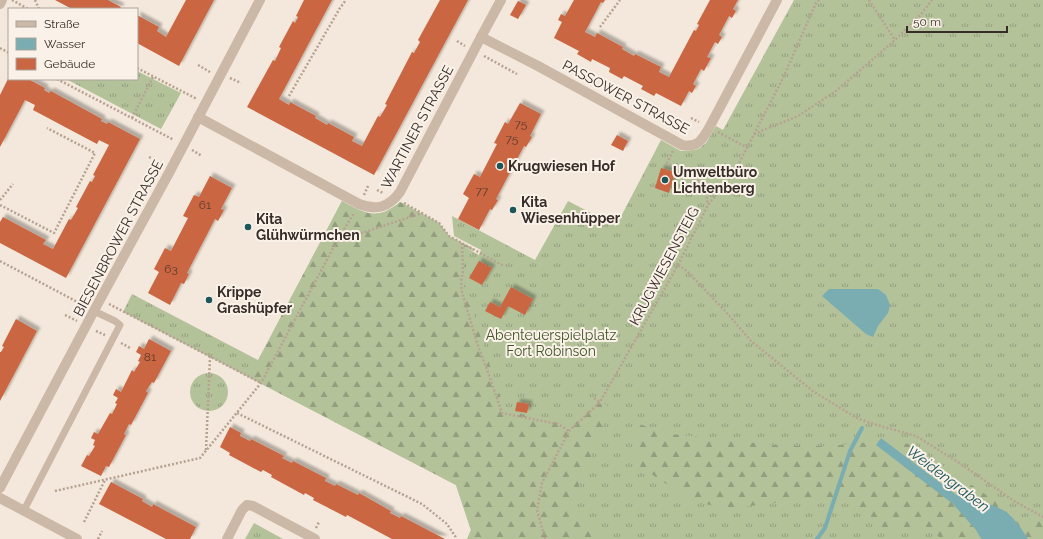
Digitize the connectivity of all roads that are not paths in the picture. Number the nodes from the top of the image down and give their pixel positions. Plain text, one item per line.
1 (2, 0) edge
2 (260, 0) edge
3 (501, 0) edge
4 (777, 0) edge
5 (0, 4) edge
6 (481, 37) junction
7 (198, 117) junction
8 (94, 311) junction
9 (0, 488) edge
10 (0, 498) edge
11 (24, 510) junction
12 (77, 539) edge
13 (227, 539) edge
14 (315, 539) edge

1 - 5 street
2 - 7 street, BIESENBROWER STRASSE
3 - 6 street, WARTINER STRASSE
4 - 6 street, PASSOWER STRASSE
6 - 7 street, WARTINER STRASSE
7 - 8 street, BIESENBROWER STRASSE
8 - 9 street, BIESENBROWER STRASSE
8 - 11 lane
10 - 11 street
11 - 12 street
13 - 14 street

